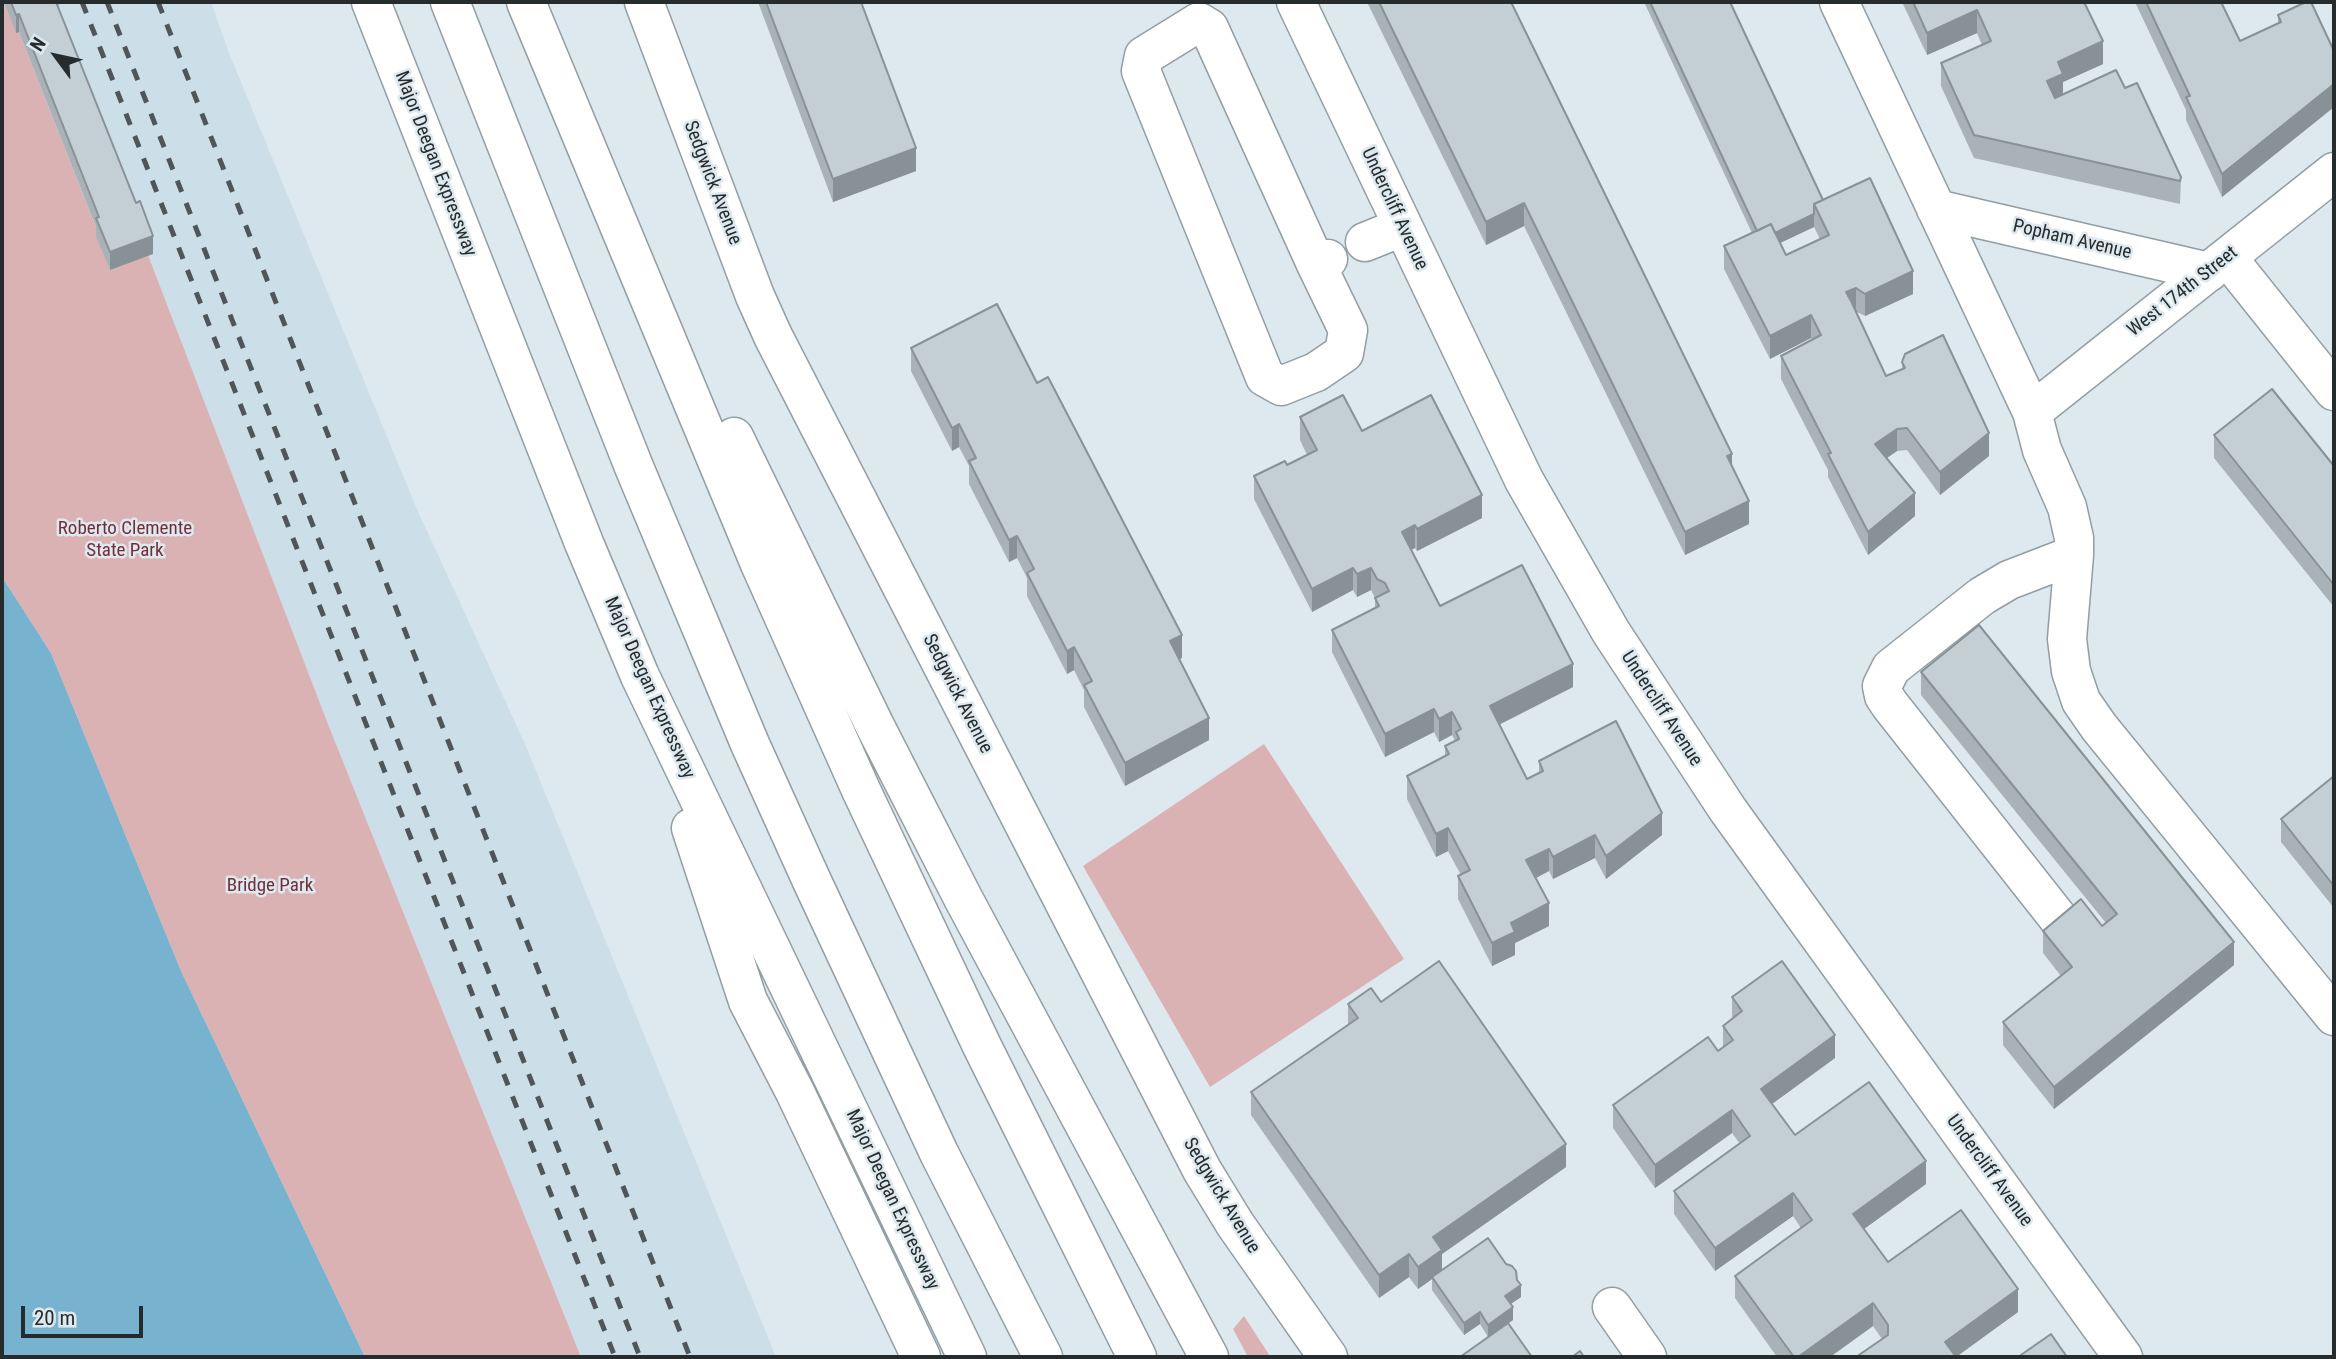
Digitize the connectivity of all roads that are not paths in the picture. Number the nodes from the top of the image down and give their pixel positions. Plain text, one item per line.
1 (371, 2) edge
2 (450, 2) edge
3 (526, 2) edge
4 (644, 2) edge
5 (1296, 2) edge
6 (1839, 2) edge
7 (547, 51) junction
8 (2334, 172) edge
9 (1936, 209) junction
10 (1402, 227) junction
11 (1365, 242) dead end
12 (1322, 262) joint
13 (2218, 264) junction
14 (2334, 391) edge
15 (2032, 412) junction
16 (2074, 555) junction
17 (640, 676) junction
18 (2058, 918) edge
19 (2334, 1016) edge
20 (1612, 1307) dead end
21 (921, 1357) edge
22 (967, 1357) edge
23 (1043, 1357) edge
24 (1137, 1357) edge
25 (1209, 1357) edge
26 (1328, 1357) edge
27 (1647, 1357) edge
28 (2123, 1357) edge

1 - 17 main road, Major Deegan Expressway
2 - 23 main road
3 - 7 main road
4 - 26 main road, Sedgwick Avenue
5 - 10 main road, Undercliff Avenue
6 - 9 main road
7 - 24 main road
7 - 25 main road
8 - 13 main road, West 174th Street
9 - 13 main road, Popham Avenue
9 - 15 main road
10 - 11 main road
10 - 28 main road, Undercliff Avenue
12 - 12 main road
13 - 14 main road
13 - 15 main road, West 174th Street
15 - 16 main road
16 - 18 main road
16 - 19 main road
17 - 21 main road
17 - 22 main road, Major Deegan Expressway
20 - 27 main road

